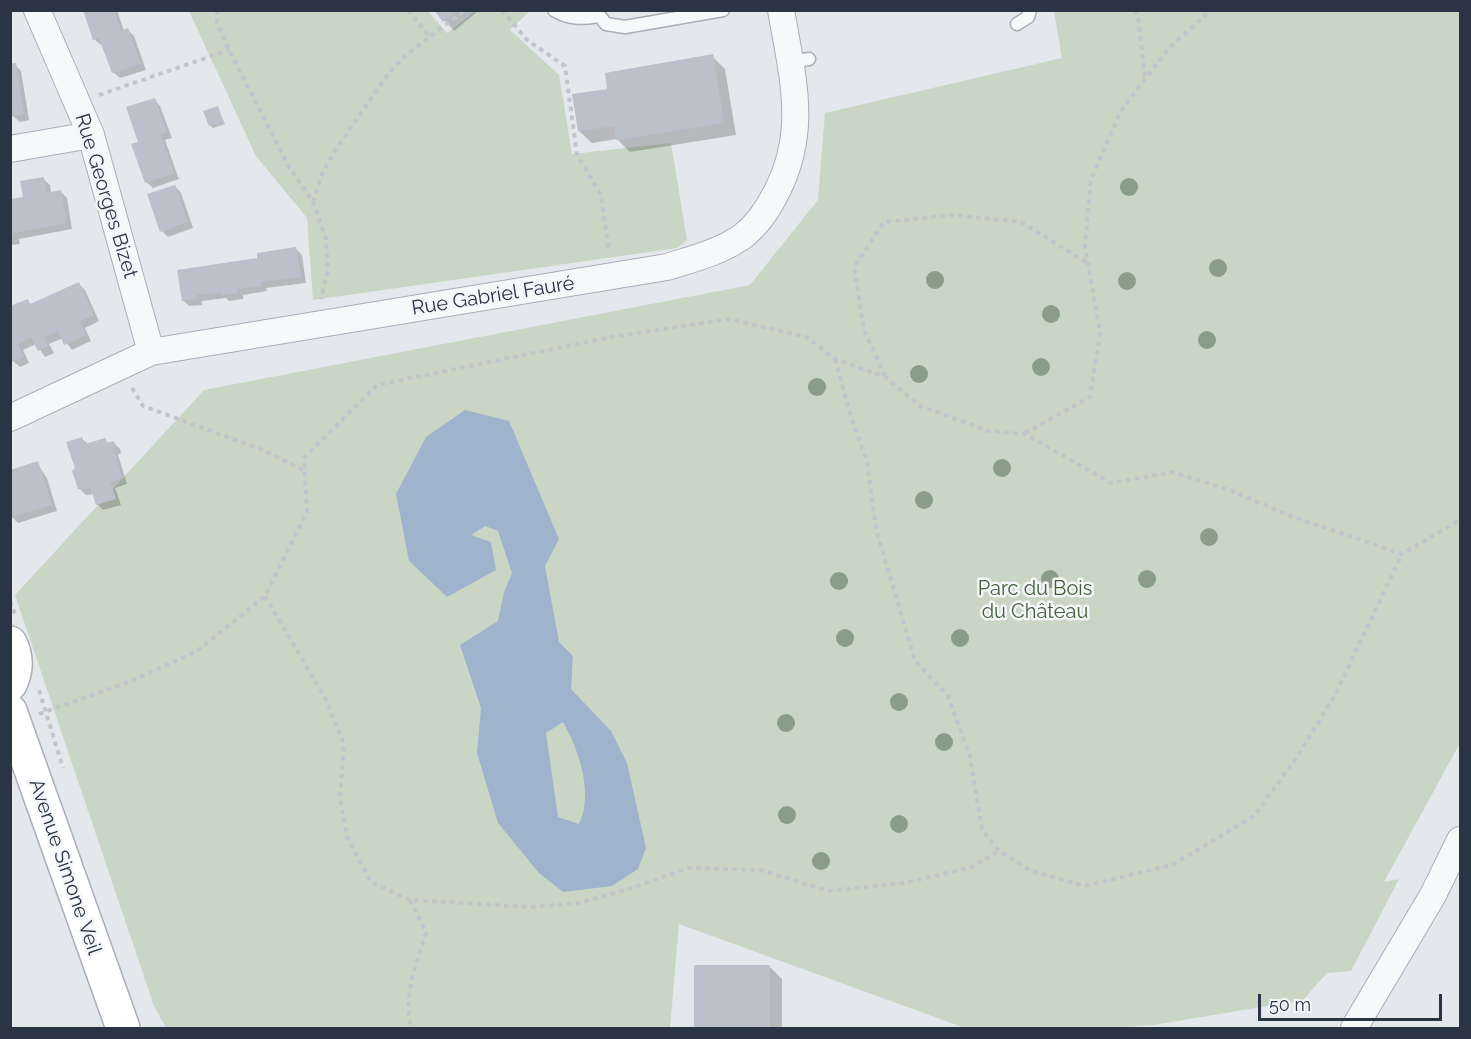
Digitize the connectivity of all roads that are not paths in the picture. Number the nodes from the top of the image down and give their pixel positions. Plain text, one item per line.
1 (37, 10) edge
2 (554, 10) edge
3 (723, 10) edge
4 (781, 10) edge
5 (1030, 10) edge
6 (596, 13) edge
7 (1017, 24) dead end
8 (91, 135) junction
9 (10, 149) edge
10 (151, 352) junction
11 (10, 418) edge
12 (10, 643) edge
13 (10, 684) edge
14 (12, 717) edge
15 (1461, 840) edge
16 (121, 1027) edge
17 (1354, 1029) edge

1 - 8 street, Rue Georges Bizet
2 - 6 lane
3 - 6 lane
4 - 10 street, Rue Gabriel Fauré
5 - 7 lane
8 - 9 street
8 - 10 street, Rue Georges Bizet
10 - 11 street, Rue Gabriel Fauré
12 - 13 main road
14 - 16 main road, Avenue Simone Veil
15 - 17 street

